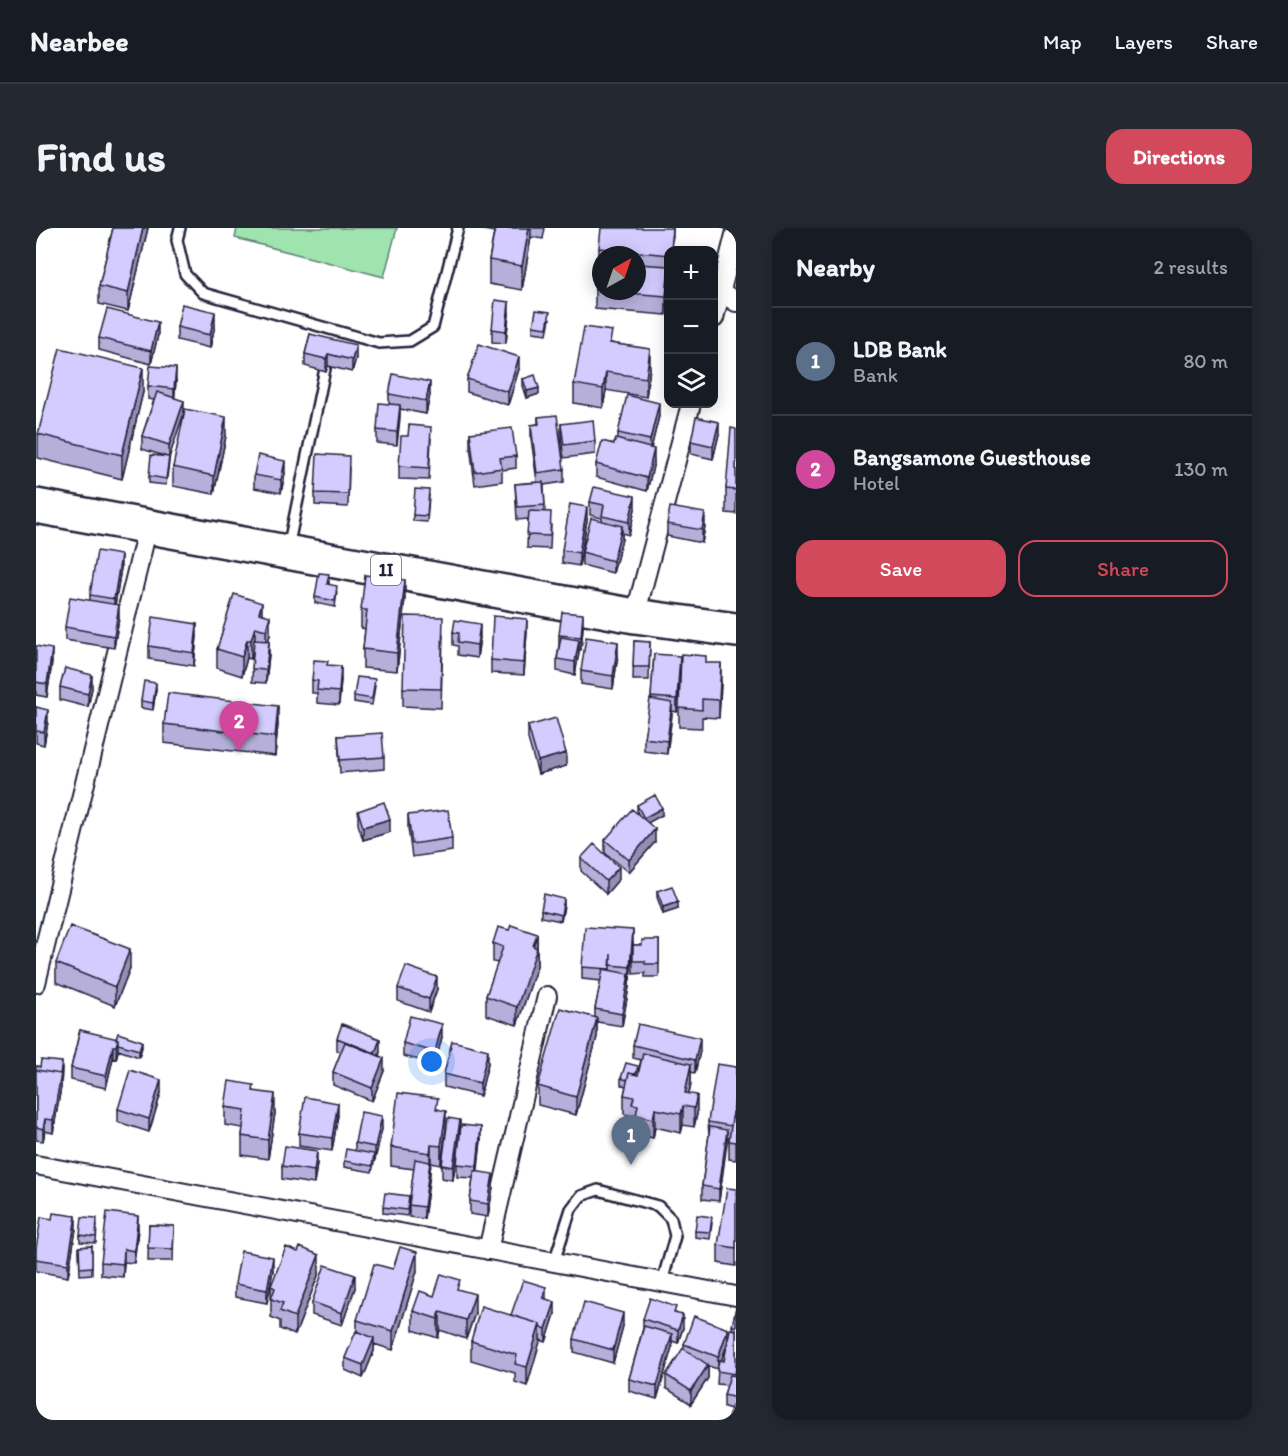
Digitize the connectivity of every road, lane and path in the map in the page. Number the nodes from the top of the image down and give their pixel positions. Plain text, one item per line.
1 (180, 228) edge
2 (458, 228) edge
3 (736, 231) edge
4 (720, 291) junction
5 (718, 300) edge
6 (736, 302) edge
7 (332, 340) junction
8 (690, 408) edge
9 (36, 506) edge
10 (148, 526) junction
11 (287, 552) junction
12 (635, 616) junction
13 (736, 630) edge
14 (36, 982) edge
15 (547, 996) dead end
16 (36, 1165) edge
17 (488, 1250) junction
18 (554, 1262) junction
19 (662, 1282) junction
20 (736, 1296) edge

1 - 7 lane
2 - 7 lane
3 - 4 street
4 - 5 street
4 - 6 street
7 - 11 lane
8 - 12 street
9 - 10 highway, 1I
10 - 11 highway, 1I
10 - 14 street
11 - 12 highway, 1I
12 - 13 highway, 1I
15 - 17 street
16 - 17 street
17 - 18 street
18 - 19 street
18 - 19 lane
19 - 20 street

